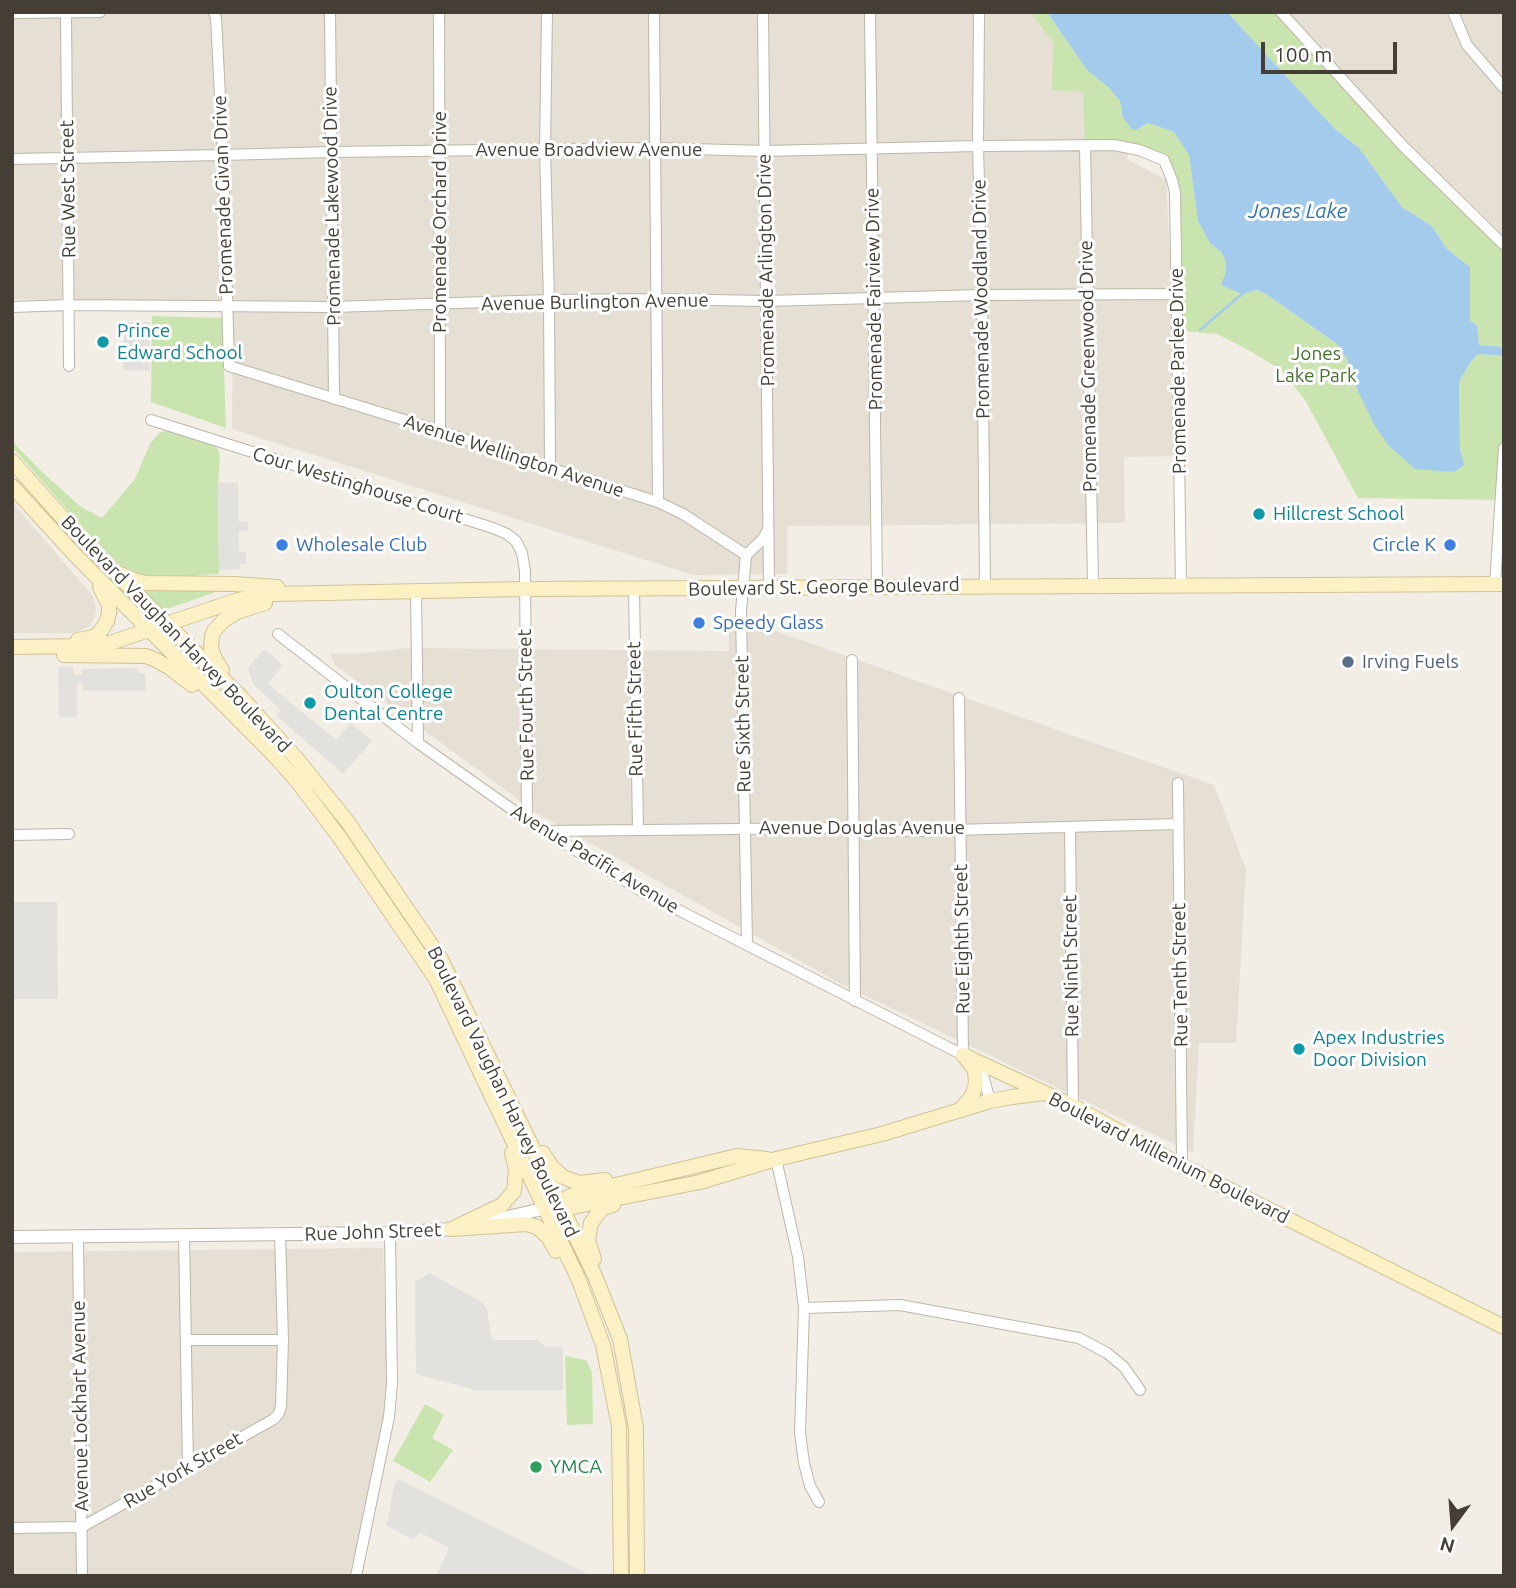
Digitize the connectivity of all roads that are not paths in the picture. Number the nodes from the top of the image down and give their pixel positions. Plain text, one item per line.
1 (100, 12) edge
2 (214, 12) edge
3 (330, 12) edge
4 (439, 12) edge
5 (547, 12) edge
6 (654, 12) edge
7 (763, 12) edge
8 (870, 12) edge
9 (979, 12) edge
10 (1281, 12) edge
11 (1453, 12) edge
12 (12, 13) edge
13 (66, 13) edge
14 (1504, 88) edge
15 (978, 146) junction
16 (1085, 146) junction
17 (656, 148) junction
18 (873, 148) junction
19 (439, 150) junction
20 (545, 150) junction
21 (765, 151) junction
22 (331, 152) junction
23 (223, 155) junction
24 (67, 158) junction
25 (12, 159) edge
26 (1164, 160) joint
27 (1504, 245) edge
28 (1177, 294) junction
29 (982, 295) junction
30 (1087, 295) junction
31 (874, 298) junction
32 (657, 299) junction
33 (549, 300) junction
34 (766, 301) junction
35 (441, 304) junction
36 (69, 305) junction
37 (12, 307) edge
38 (227, 307) junction
39 (333, 307) junction
40 (69, 366) dead end
41 (240, 370) joint
42 (334, 399) junction
43 (150, 420) dead end
44 (440, 431) junction
45 (1504, 448) edge
46 (12, 461) edge
47 (550, 468) junction
48 (12, 486) edge
49 (658, 502) junction
50 (769, 527) junction
51 (75, 555) junction
52 (746, 555) junction
53 (112, 570) junction
54 (1499, 584) edge
55 (1093, 585) junction
56 (1181, 585) junction
57 (985, 586) junction
58 (877, 587) junction
59 (743, 588) junction
60 (769, 588) junction
61 (525, 589) junction
62 (634, 589) junction
63 (416, 591) junction
64 (355, 593) junction
65 (166, 624) junction
66 (149, 630) junction
67 (278, 634) dead end
68 (15, 647) edge
69 (852, 660) dead end
70 (241, 697) junction
71 (959, 698) dead end
72 (418, 743) junction
73 (272, 754) junction
74 (1178, 783) dead end
75 (527, 820) junction
76 (1178, 824) junction
77 (1070, 827) junction
78 (745, 828) junction
79 (638, 829) junction
80 (853, 829) junction
81 (961, 829) junction
82 (545, 831) junction
83 (69, 834) dead end
84 (12, 835) edge
85 (747, 944) junction
86 (855, 1001) junction
87 (963, 1055) junction
88 (1045, 1093) junction
89 (990, 1101) junction
90 (1073, 1106) junction
91 (960, 1110) junction
92 (509, 1115) junction
93 (776, 1159) junction
94 (1182, 1166) junction
95 (660, 1182) junction
96 (560, 1205) junction
97 (545, 1208) junction
98 (451, 1229) junction
99 (390, 1233) junction
100 (184, 1234) junction
101 (280, 1234) junction
102 (78, 1236) junction
103 (12, 1237) edge
104 (804, 1308) junction
105 (608, 1310) junction
106 (592, 1316) junction
107 (1504, 1327) edge
108 (186, 1340) junction
109 (283, 1340) junction
110 (1140, 1390) dead end
111 (188, 1466) junction
112 (819, 1502) dead end
113 (82, 1527) junction
114 (12, 1528) edge
115 (82, 1576) edge
116 (356, 1576) edge
117 (621, 1576) edge
118 (637, 1576) edge

1 - 13 street
2 - 23 street, Promenade Givan Drive
3 - 22 street, Promenade Lakewood Drive
4 - 19 street, Promenade Orchard Drive
5 - 20 street
6 - 17 street
7 - 21 street, Promenade Arlington Drive
8 - 18 street, Promenade Fairview Drive
9 - 15 street, Promenade Woodland Drive
10 - 27 street
11 - 14 street
12 - 13 street
13 - 24 street, Rue West Street
15 - 16 street, Avenue Broadview Avenue
15 - 18 street, Avenue Broadview Avenue
15 - 29 street, Promenade Woodland Drive
16 - 26 street, Avenue Broadview Avenue
16 - 30 street, Promenade Greenwood Drive
17 - 20 street, Avenue Broadview Avenue
17 - 21 street, Avenue Broadview Avenue
17 - 32 street
18 - 21 street, Avenue Broadview Avenue
18 - 31 street, Promenade Fairview Drive
19 - 20 street, Avenue Broadview Avenue
19 - 22 street, Avenue Broadview Avenue
19 - 35 street, Promenade Orchard Drive
20 - 33 street
21 - 34 street, Promenade Arlington Drive
22 - 23 street, Avenue Broadview Avenue
22 - 39 street, Promenade Lakewood Drive
23 - 24 street, Avenue Broadview Avenue
23 - 38 street, Promenade Givan Drive
24 - 25 street, Avenue Broadview Avenue
24 - 36 street, Rue West Street
26 - 28 street, Promenade Parlee Drive
28 - 30 street, Avenue Burlington Avenue
28 - 56 street, Promenade Parlee Drive
29 - 30 street, Avenue Burlington Avenue
29 - 31 street, Avenue Burlington Avenue
29 - 57 street, Promenade Woodland Drive
30 - 55 street, Promenade Greenwood Drive
31 - 34 street, Avenue Burlington Avenue
31 - 58 street, Promenade Fairview Drive
32 - 33 street, Avenue Burlington Avenue
32 - 34 street, Avenue Burlington Avenue
32 - 49 street
33 - 35 street, Avenue Burlington Avenue
33 - 47 street
34 - 50 street, Promenade Arlington Drive
35 - 39 street, Avenue Burlington Avenue
35 - 44 street, Promenade Orchard Drive
36 - 37 street, Avenue Burlington Avenue
36 - 38 street, Avenue Burlington Avenue
36 - 40 street, Rue West Street
38 - 39 street, Avenue Burlington Avenue
38 - 41 street, Promenade Givan Drive
39 - 42 street, Promenade Lakewood Drive
41 - 42 street, Avenue Wellington Avenue
42 - 44 street, Avenue Wellington Avenue
43 - 61 street, Cour Westinghouse Court
44 - 47 street, Avenue Wellington Avenue
45 - 54 street
46 - 53 main road, Boulevard Vaughan Harvey Boulevard
47 - 49 street, Avenue Wellington Avenue
48 - 51 main road, Boulevard Vaughan Harvey Boulevard
49 - 52 street, Avenue Wellington Avenue
50 - 52 street
50 - 60 street, Promenade Arlington Drive
51 - 66 main road, Boulevard Vaughan Harvey Boulevard
51 - 68 main road
52 - 59 street
53 - 64 main road
53 - 65 main road, Boulevard Vaughan Harvey Boulevard
54 - 56 main road, Boulevard St. George Boulevard
55 - 56 main road, Boulevard St. George Boulevard
55 - 57 main road, Boulevard St. George Boulevard
57 - 58 main road, Boulevard St. George Boulevard
58 - 60 main road, Boulevard St. George Boulevard
59 - 60 main road, Boulevard St. George Boulevard
59 - 62 main road, Boulevard St. George Boulevard
59 - 78 street, Rue Sixth Street
61 - 62 main road, Boulevard St. George Boulevard
61 - 63 main road, Boulevard St. George Boulevard
61 - 75 street, Rue Fourth Street
62 - 79 street, Rue Fifth Street
63 - 64 main road, Boulevard St. George Boulevard
63 - 72 street
64 - 65 main road, Boulevard St. George Boulevard
64 - 70 main road
65 - 66 main road, Boulevard St. George Boulevard
65 - 70 main road, Boulevard Vaughan Harvey Boulevard
66 - 68 main road, Boulevard St. George Boulevard
66 - 73 main road, Boulevard Vaughan Harvey Boulevard
67 - 72 street, Avenue Pacific Avenue
68 - 73 main road
69 - 80 street
70 - 92 main road, Boulevard Vaughan Harvey Boulevard
71 - 81 street, Rue Eighth Street
72 - 75 street, Avenue Pacific Avenue
73 - 92 main road, Boulevard Vaughan Harvey Boulevard
74 - 76 street, Rue Tenth Street
75 - 82 street, Avenue Pacific Avenue
76 - 77 street, Avenue Douglas Avenue
76 - 94 street, Rue Tenth Street
77 - 81 street, Avenue Douglas Avenue
77 - 90 street, Rue Ninth Street
78 - 79 street, Avenue Douglas Avenue
78 - 80 street, Avenue Douglas Avenue
78 - 85 street, Rue Sixth Street
79 - 82 street, Avenue Douglas Avenue
80 - 81 street, Avenue Douglas Avenue
80 - 86 street
81 - 87 street, Rue Eighth Street
82 - 85 street, Avenue Pacific Avenue
83 - 84 street
85 - 86 street, Avenue Pacific Avenue
86 - 87 street, Avenue Pacific Avenue
87 - 88 main road
87 - 89 street, Avenue Pacific Avenue
87 - 91 main road
88 - 89 main road, Boulevard Millenium Boulevard
88 - 90 main road, Boulevard Millenium Boulevard
89 - 91 main road, Boulevard Millenium Boulevard
90 - 94 main road, Boulevard Millenium Boulevard
91 - 93 main road, Boulevard Millenium Boulevard
92 - 95 main road
92 - 96 main road, Boulevard Vaughan Harvey Boulevard
92 - 97 main road, Boulevard Vaughan Harvey Boulevard
92 - 98 main road
93 - 95 main road, Boulevard Millenium Boulevard
93 - 104 street
94 - 107 main road, Boulevard Millenium Boulevard
95 - 96 main road, Boulevard Millenium Boulevard
95 - 105 main road
96 - 97 street, Rue John Street
96 - 105 main road, Boulevard Vaughan Harvey Boulevard
97 - 98 street, Rue John Street
97 - 106 main road, Boulevard Vaughan Harvey Boulevard
98 - 99 street, Rue John Street
98 - 106 main road
99 - 101 street, Rue John Street
99 - 116 street
100 - 101 street, Rue John Street
100 - 102 street, Rue John Street
100 - 108 street
101 - 109 street
102 - 103 street, Rue John Street
102 - 113 street, Avenue Lockhart Avenue
104 - 110 street
104 - 112 street
105 - 118 main road, Boulevard Vaughan Harvey Boulevard
106 - 117 main road, Boulevard Vaughan Harvey Boulevard
108 - 109 street
108 - 111 street
109 - 111 street, Rue York Street
111 - 113 street, Rue York Street
113 - 114 street, Rue York Street
113 - 115 street, Avenue Lockhart Avenue

